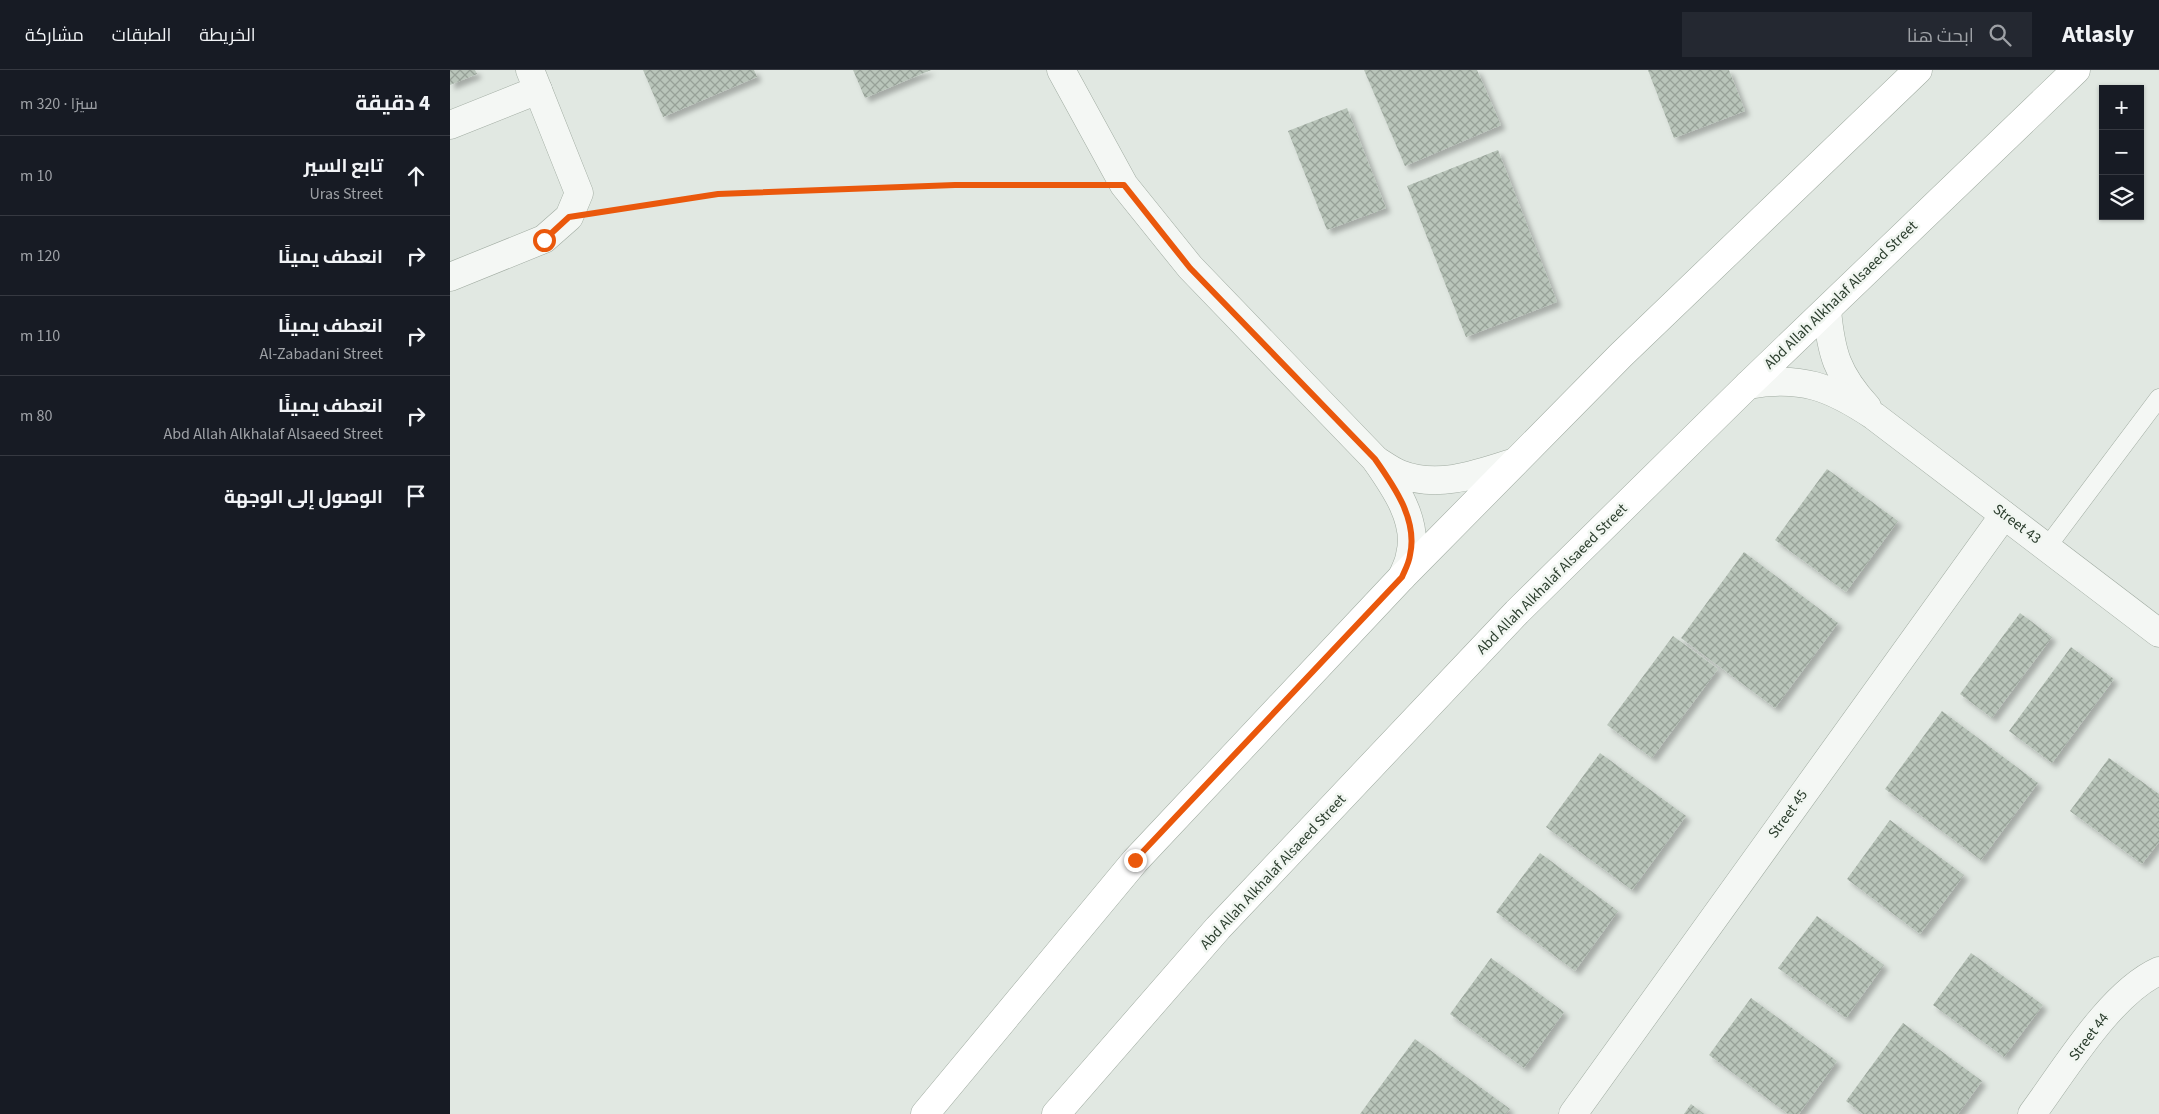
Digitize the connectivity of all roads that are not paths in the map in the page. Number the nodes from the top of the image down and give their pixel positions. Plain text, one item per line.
1 (1061, 70) edge
2 (1918, 70) edge
3 (2067, 74) edge
4 (534, 80) edge
5 (450, 125) edge
6 (450, 277) edge
7 (1827, 310) junction
8 (1748, 385) junction
9 (2159, 398) edge
10 (1874, 416) junction
11 (1375, 459) junction
12 (1515, 462) junction
13 (2004, 515) junction
14 (2047, 548) junction
15 (1402, 577) junction
16 (2159, 633) edge
17 (2159, 971) edge
18 (927, 1113) edge
19 (1056, 1114) edge
20 (1572, 1114) edge
21 (2032, 1114) edge

1 - 11 street
2 - 12 main road
3 - 7 main road, Abd Allah Alkhalaf Alsaeed Street
4 - 5 street
4 - 6 street
7 - 8 main road, Abd Allah Alkhalaf Alsaeed Street
7 - 10 street, Street 43
8 - 10 street, Street 43
8 - 19 main road, Abd Allah Alkhalaf Alsaeed Street
9 - 14 lane
10 - 13 street, Street 43
11 - 12 street
11 - 15 street
12 - 15 main road
13 - 14 street, Street 43
13 - 20 street, Street 45
14 - 16 street, Street 43
15 - 18 main road
17 - 21 street, Street 44

